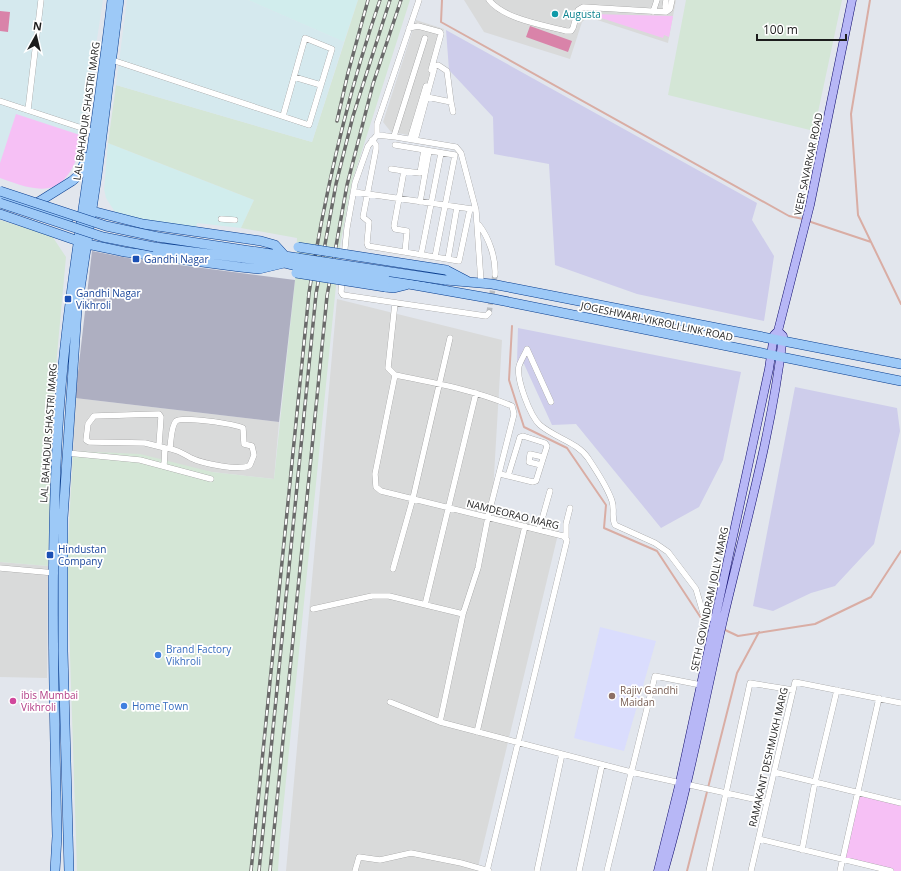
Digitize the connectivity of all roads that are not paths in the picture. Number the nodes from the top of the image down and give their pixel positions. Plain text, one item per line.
1 (40, 0) edge
2 (112, 0) edge
3 (119, 0) edge
4 (419, 0) edge
5 (488, 0) edge
6 (657, 0) edge
7 (666, 0) edge
8 (672, 0) edge
9 (852, 0) edge
10 (653, 12) junction
11 (666, 12) junction
12 (409, 28) junction
13 (425, 38) dead end
14 (112, 60) junction
15 (294, 77) junction
16 (321, 85) junction
17 (427, 97) junction
18 (0, 101) edge
19 (452, 102) junction
20 (28, 110) junction
21 (454, 112) dead end
22 (283, 116) junction
23 (94, 132) junction
24 (394, 136) junction
25 (375, 138) junction
26 (413, 140) junction
27 (395, 145) dead end
28 (426, 150) junction
29 (90, 151) junction
30 (441, 153) junction
31 (391, 169) dead end
32 (404, 171) junction
33 (422, 173) junction
34 (0, 191) edge
35 (354, 192) junction
36 (367, 194) junction
37 (0, 196) edge
38 (398, 199) junction
39 (420, 202) junction
40 (0, 203) edge
41 (432, 203) junction
42 (445, 205) junction
43 (31, 207) junction
44 (457, 207) junction
45 (473, 209) junction
46 (92, 211) junction
47 (0, 214) edge
48 (82, 214) junction
49 (222, 219) dead end
50 (235, 220) dead end
51 (479, 225) junction
52 (83, 243) junction
53 (405, 252) junction
54 (421, 254) junction
55 (435, 257) junction
56 (448, 259) junction
57 (284, 260) junction
58 (297, 266) junction
59 (495, 275) tunnel mouth
60 (481, 282) junction
61 (470, 283) junction
62 (395, 303) junction
63 (73, 308) junction
64 (489, 314) dead end
65 (778, 336) junction
66 (450, 338) dead end
67 (776, 357) junction
68 (901, 364) edge
69 (394, 375) junction
70 (901, 381) edge
71 (439, 384) junction
72 (476, 393) junction
73 (551, 402) dead end
74 (159, 445) junction
75 (167, 448) junction
76 (67, 453) junction
77 (543, 457) junction
78 (541, 465) junction
79 (164, 466) junction
80 (500, 474) junction
81 (508, 476) junction
82 (211, 480) dead end
83 (550, 491) dead end
84 (413, 498) junction
85 (448, 507) junction
86 (570, 508) dead end
87 (488, 517) junction
88 (525, 526) junction
89 (539, 530) junction
90 (566, 537) junction
91 (0, 568) edge
92 (393, 569) dead end
93 (58, 573) junction
94 (425, 605) junction
95 (313, 609) dead end
96 (463, 614) junction
97 (718, 623) junction
98 (715, 637) junction
99 (701, 685) junction
100 (793, 690) junction
101 (837, 690) junction
102 (54, 694) junction
103 (65, 694) junction
104 (879, 698) junction
105 (390, 702) dead end
106 (901, 703) edge
107 (440, 722) junction
108 (477, 732) junction
109 (518, 742) junction
110 (562, 754) junction
111 (602, 765) junction
112 (631, 772) junction
113 (774, 772) junction
114 (814, 782) junction
115 (684, 783) junction
116 (723, 791) junction
117 (857, 792) junction
118 (767, 802) junction
119 (901, 802) edge
120 (759, 839) junction
121 (802, 850) junction
122 (843, 860) junction
123 (884, 870) edge
124 (55, 871) edge
125 (69, 871) edge
126 (355, 871) edge
127 (488, 871) edge
128 (536, 871) edge
129 (579, 871) edge
130 (607, 871) edge
131 (658, 871) edge
132 (664, 871) edge
133 (709, 871) edge
134 (751, 871) edge
135 (840, 871) edge
136 (891, 871) edge

1 - 20 street
2 - 23 main road, LAL BAHADUR SHASTRI MARG
3 - 14 main road, LAL BAHADUR SHASTRI MARG
4 - 12 street
5 - 10 street
6 - 10 street
7 - 11 street
8 - 11 street
9 - 65 street, VEER SAVARKAR ROAD
10 - 11 street
12 - 25 street
12 - 26 street
13 - 24 street
14 - 22 street
14 - 46 main road, LAL BAHADUR SHASTRI MARG
15 - 16 street
15 - 16 street
15 - 22 street
16 - 22 street
17 - 19 street
17 - 19 street
17 - 26 street
18 - 20 street
19 - 21 street
20 - 23 street
23 - 29 main road, LAL BAHADUR SHASTRI MARG
24 - 25 street
24 - 26 street
25 - 35 street
25 - 36 street
26 - 45 street
27 - 28 street
28 - 30 street
28 - 33 street
29 - 43 main road
29 - 48 main road, LAL BAHADUR SHASTRI MARG
30 - 41 street
30 - 42 street
31 - 32 street
32 - 33 street
32 - 38 street
33 - 39 street
34 - 57 main road, bridge
35 - 36 street
35 - 62 street
36 - 38 street
36 - 53 street
37 - 43 main road
38 - 39 street
38 - 53 street
39 - 41 street
40 - 57 main road, bridge
41 - 42 street
41 - 54 street
42 - 44 street
42 - 55 street
43 - 48 main road
44 - 45 street
44 - 56 street
45 - 51 street
45 - 56 street
46 - 48 main road
46 - 52 main road, LAL BAHADUR SHASTRI MARG
46 - 57 main road
47 - 52 main road
48 - 52 main road, LAL BAHADUR SHASTRI MARG
49 - 50 street
51 - 59 street
51 - 60 street
52 - 57 main road
52 - 63 main road, LAL BAHADUR SHASTRI MARG
53 - 54 street
54 - 55 street
55 - 56 street
57 - 58 main road
57 - 58 main road
57 - 61 main road, bridge
58 - 61 main road, JOGESHWARI-VIKROLI LINK ROAD, bridge
58 - 67 main road, JOGESHWARI-VIKROLI LINK ROAD, bridge
60 - 61 main road, JOGESHWARI-VIKROLI LINK ROAD
60 - 65 main road, JOGESHWARI-VIKROLI LINK ROAD
62 - 64 street
62 - 69 street, NAMDEORAO MARG
63 - 76 main road, LAL BAHADUR SHASTRI MARG
63 - 93 main road, LAL BAHADUR SHASTRI MARG
65 - 67 street
65 - 68 main road, JOGESHWARI-VIKROLI LINK ROAD
66 - 71 street
67 - 70 main road, JOGESHWARI-VIKROLI LINK ROAD
67 - 97 street, SETH GOVINDRAM JOLLY MARG
69 - 71 street
69 - 84 street, NAMDEORAO MARG
71 - 72 street
71 - 84 street
72 - 80 street
72 - 85 street
73 - 97 street
74 - 74 street
74 - 75 street
75 - 75 street
75 - 79 street
76 - 79 street
76 - 93 main road, LAL BAHADUR SHASTRI MARG
77 - 78 street
77 - 78 street
77 - 81 street
78 - 81 street
79 - 82 street
80 - 81 street
80 - 87 street
83 - 89 street
84 - 85 street, NAMDEORAO MARG
84 - 92 street
85 - 87 street, NAMDEORAO MARG
85 - 94 street
86 - 90 street
87 - 88 street, NAMDEORAO MARG
87 - 96 street
88 - 89 street, NAMDEORAO MARG
88 - 108 street
89 - 90 street, NAMDEORAO MARG
90 - 109 street, NAMDEORAO MARG
91 - 93 street
93 - 102 main road, LAL BAHADUR SHASTRI MARG
93 - 103 main road, LAL BAHADUR SHASTRI MARG
94 - 95 street
94 - 96 street
96 - 107 street
97 - 98 street, SETH GOVINDRAM JOLLY MARG
98 - 99 street, SETH GOVINDRAM JOLLY MARG
98 - 115 street
99 - 112 street
99 - 115 street, SETH GOVINDRAM JOLLY MARG
100 - 101 street, RAMAKANT DESHMUKH MARG
100 - 113 street, RAMAKANT DESHMUKH MARG
100 - 116 street
101 - 104 street, RAMAKANT DESHMUKH MARG
101 - 114 street
102 - 103 main road
102 - 124 main road, LAL BAHADUR SHASTRI MARG
103 - 125 main road, LAL BAHADUR SHASTRI MARG
104 - 106 street, RAMAKANT DESHMUKH MARG
104 - 117 street
105 - 107 street
107 - 108 street
108 - 109 street
109 - 110 street
109 - 127 street, NAMDEORAO MARG
110 - 111 street
110 - 128 street
111 - 112 street
111 - 129 street
112 - 115 street
112 - 130 street
113 - 114 street
113 - 118 street, RAMAKANT DESHMUKH MARG
114 - 117 street
114 - 121 street
115 - 116 street
115 - 131 street, SETH GOVINDRAM JOLLY MARG
115 - 132 street
116 - 118 street
116 - 133 street
117 - 119 street
117 - 122 street
118 - 120 street, RAMAKANT DESHMUKH MARG
120 - 121 street
120 - 134 street, RAMAKANT DESHMUKH MARG
121 - 122 street
122 - 123 street
122 - 135 street
123 - 136 street
126 - 127 street

